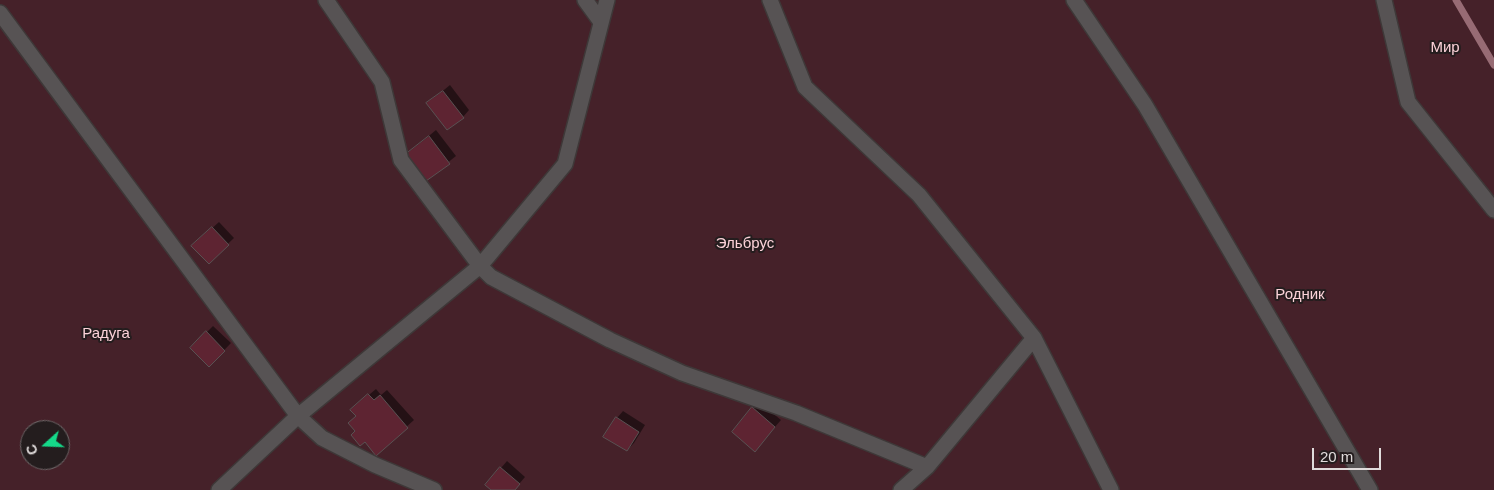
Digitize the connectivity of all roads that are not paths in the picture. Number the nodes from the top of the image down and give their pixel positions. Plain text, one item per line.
1 (326, 0) edge
2 (585, 0) edge
3 (607, 0) edge
4 (770, 0) edge
5 (1074, 0) edge
6 (1384, 0) edge
7 (0, 13) edge
8 (601, 22) junction
9 (1494, 210) edge
10 (480, 266) junction
11 (1034, 338) junction
12 (298, 416) junction
13 (927, 466) junction
14 (219, 490) edge
15 (434, 490) edge
16 (901, 490) edge
17 (1111, 490) edge
18 (1370, 490) edge

1 - 10 lane
2 - 8 lane
3 - 8 lane
4 - 11 lane
5 - 18 lane
6 - 9 lane
7 - 12 lane
8 - 10 lane
10 - 12 lane
10 - 13 lane
11 - 13 lane
11 - 17 lane
12 - 14 lane
12 - 15 lane
13 - 16 lane

